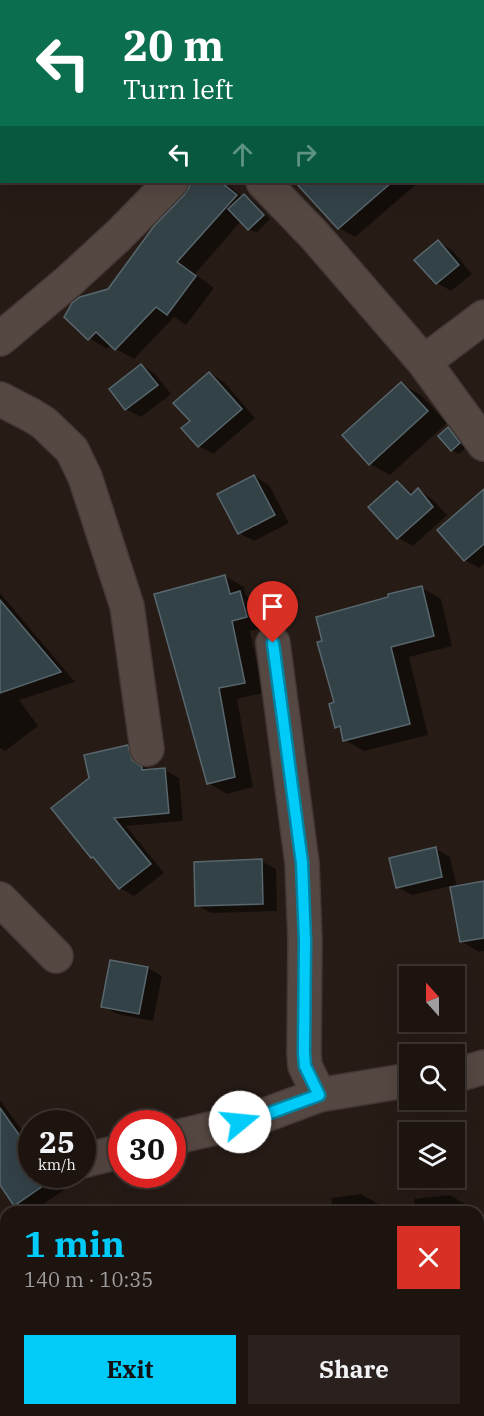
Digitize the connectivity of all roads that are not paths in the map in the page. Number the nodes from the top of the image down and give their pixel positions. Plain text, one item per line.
1 (170, 183) edge
2 (264, 183) edge
3 (484, 317) edge
4 (0, 339) edge
5 (424, 363) junction
6 (0, 399) edge
7 (484, 444) edge
8 (273, 643) dead end
9 (147, 749) dead end
10 (0, 899) edge
11 (56, 956) dead end
12 (484, 1067) edge
13 (465, 1073) edge
14 (399, 1082) edge
15 (319, 1095) junction
16 (186, 1135) edge

1 - 4 street
2 - 5 street
3 - 5 street
5 - 7 street
6 - 9 street
8 - 15 street
10 - 11 street
12 - 13 street
14 - 15 street
15 - 16 street

